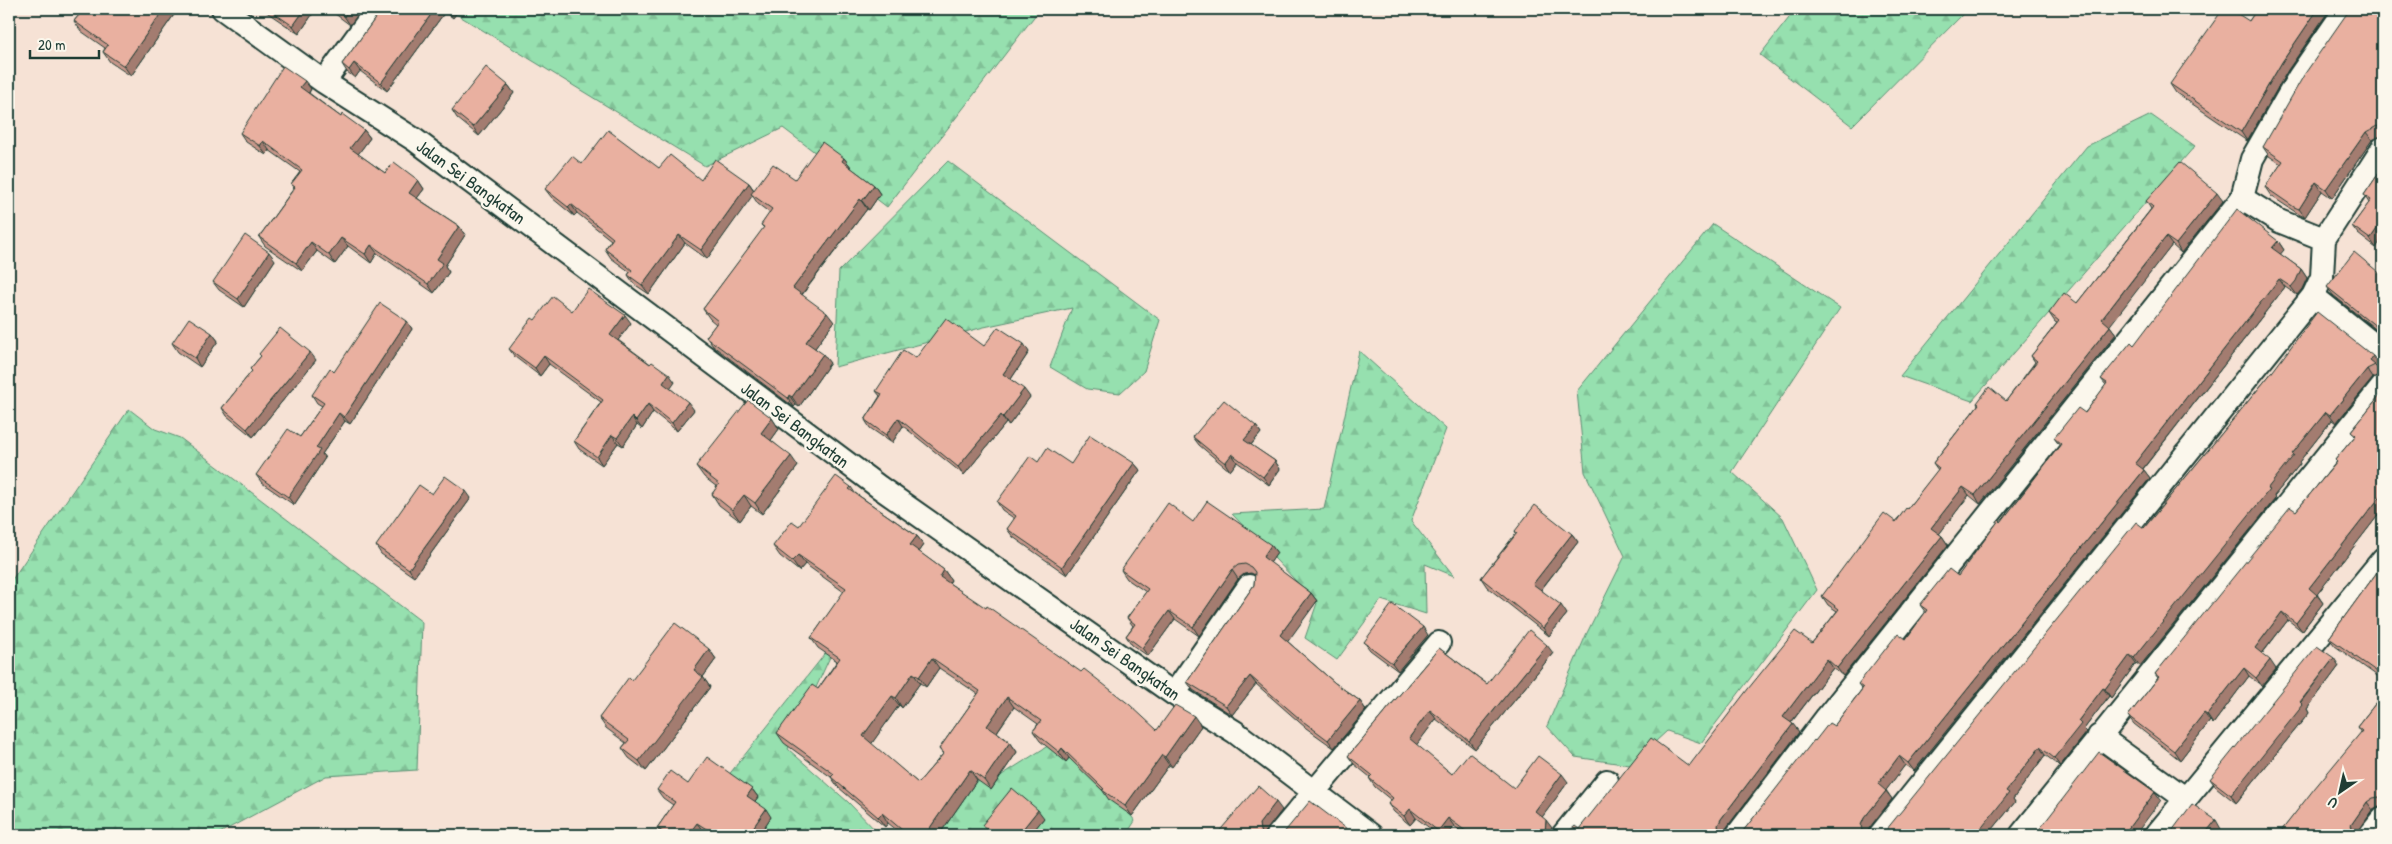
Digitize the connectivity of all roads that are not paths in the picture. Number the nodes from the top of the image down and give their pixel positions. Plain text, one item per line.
1 (223, 9) edge
2 (377, 9) edge
3 (2346, 9) edge
4 (324, 82) junction
5 (2383, 148) edge
6 (2242, 198) junction
7 (2324, 239) junction
8 (2312, 296) junction
9 (2383, 352) edge
10 (2383, 386) edge
11 (2383, 559) edge
12 (1249, 586) dead end
13 (1439, 643) dead end
14 (1174, 694) junction
15 (2099, 736) junction
16 (1608, 781) dead end
17 (1313, 793) junction
18 (2186, 799) junction
19 (2383, 819) edge
20 (1278, 835) edge
21 (1371, 835) edge
22 (1563, 835) edge
23 (1737, 835) edge
24 (1880, 835) edge
25 (2020, 835) edge
26 (2156, 835) edge
27 (2370, 835) edge

1 - 4 street, Jalan Sei Bangkatan
2 - 4 street
3 - 6 street
4 - 14 street, Jalan Sei Bangkatan
5 - 7 street
6 - 7 street
6 - 23 street
7 - 8 street
8 - 9 street
8 - 24 street
10 - 15 street
11 - 18 street
12 - 14 street
13 - 17 street
14 - 17 street, Jalan Sei Bangkatan
15 - 18 street
15 - 25 street
16 - 22 street
17 - 20 street
17 - 21 street, Jalan Sei Bangkatan
18 - 26 street
19 - 27 street

